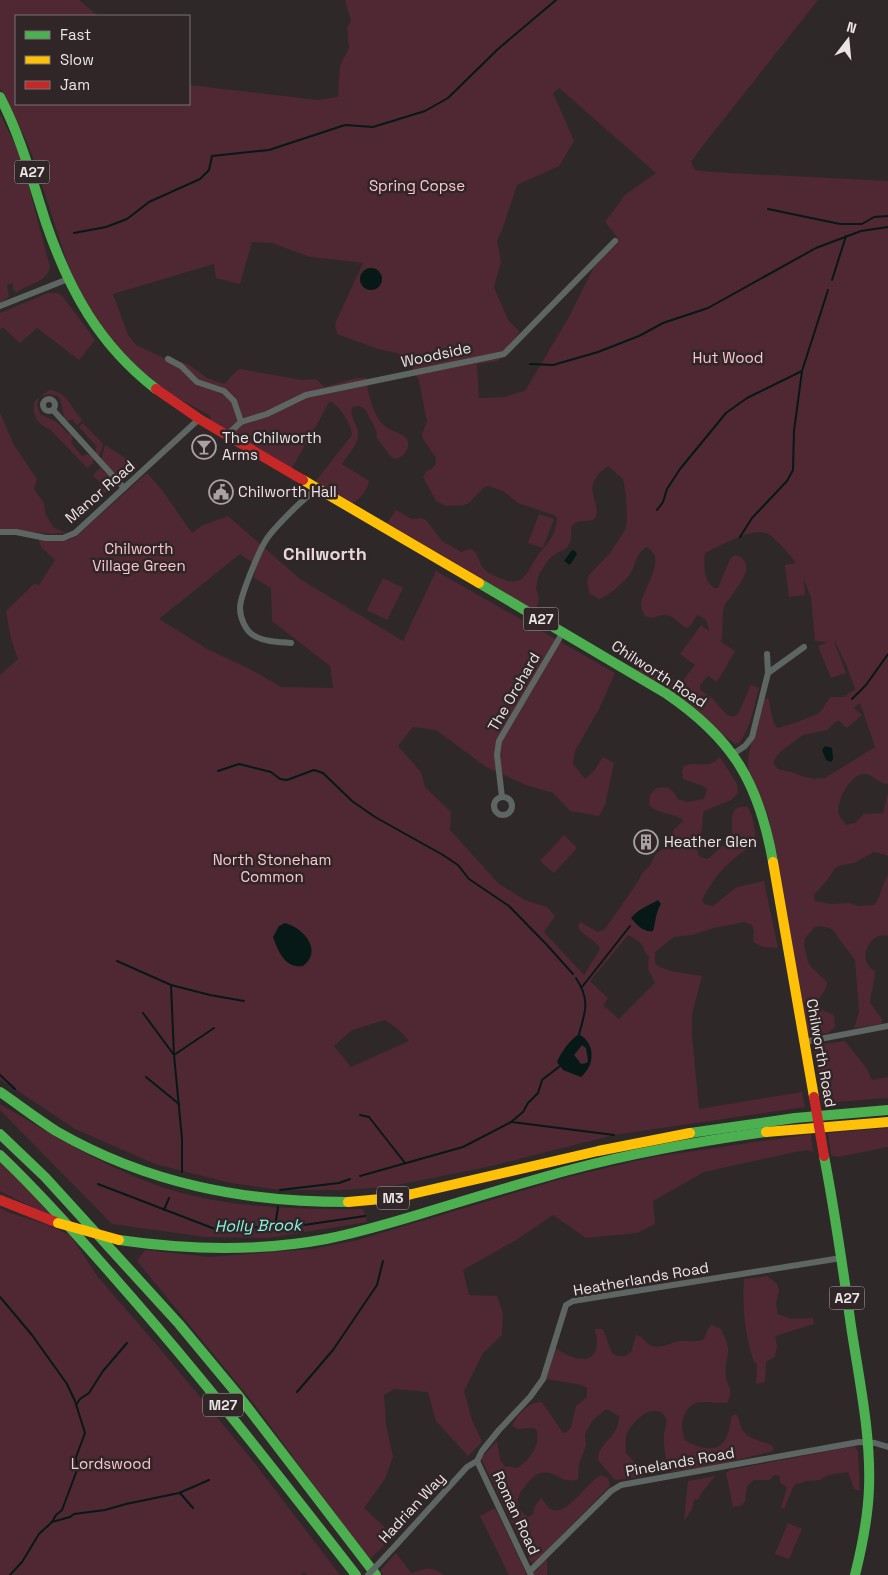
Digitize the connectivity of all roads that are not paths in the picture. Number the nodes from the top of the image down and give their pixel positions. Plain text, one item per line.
1 (0, 97) edge
2 (615, 241) dead end
3 (68, 279) junction
4 (0, 306) edge
5 (168, 359) dead end
6 (53, 410) dead end
7 (199, 418) junction
8 (241, 422) junction
9 (227, 435) junction
10 (124, 488) junction
11 (318, 489) junction
12 (0, 532) edge
13 (563, 632) junction
14 (290, 643) dead end
15 (804, 647) dead end
16 (767, 654) dead end
17 (768, 673) junction
18 (733, 754) junction
19 (502, 797) dead end
20 (888, 1026) edge
21 (804, 1042) junction
22 (0, 1092) edge
23 (888, 1110) edge
24 (888, 1122) edge
25 (0, 1134) edge
26 (0, 1155) edge
27 (0, 1200) edge
28 (842, 1258) junction
29 (867, 1442) junction
30 (888, 1446) edge
31 (477, 1461) junction
32 (530, 1573) edge
33 (356, 1575) edge
34 (368, 1575) edge
35 (376, 1575) edge
36 (855, 1575) edge

1 - 3 main road, Chilworth Road / A27
2 - 8 street, Woodside
3 - 4 street
3 - 7 main road, Chilworth Road / A27
5 - 8 street
6 - 10 street
7 - 9 main road, Chilworth Road / A27
7 - 10 street, Manor Road
8 - 9 street, Woodside
9 - 11 main road, Chilworth Road / A27
10 - 12 street, Manor Road
11 - 13 main road, Chilworth Road / A27
11 - 14 street
13 - 18 main road, Chilworth Road / A27
13 - 19 street, The Orchard
15 - 17 street
16 - 17 street
17 - 18 street
18 - 21 main road, Chilworth Road / A27
20 - 21 street
21 - 28 main road, Chilworth Road / A27, bridge
22 - 23 main road, M3
24 - 27 main road, M3, bridge
25 - 35 main road, M27
26 - 33 main road, M27
28 - 29 main road, Chilworth Road / A27
28 - 31 street, Heatherlands Road
29 - 30 street
29 - 32 street, Pinelands Road
29 - 36 main road, Chilworth Road / A27
31 - 32 street, Roman Road
31 - 34 street, Hadrian Way, bridge

